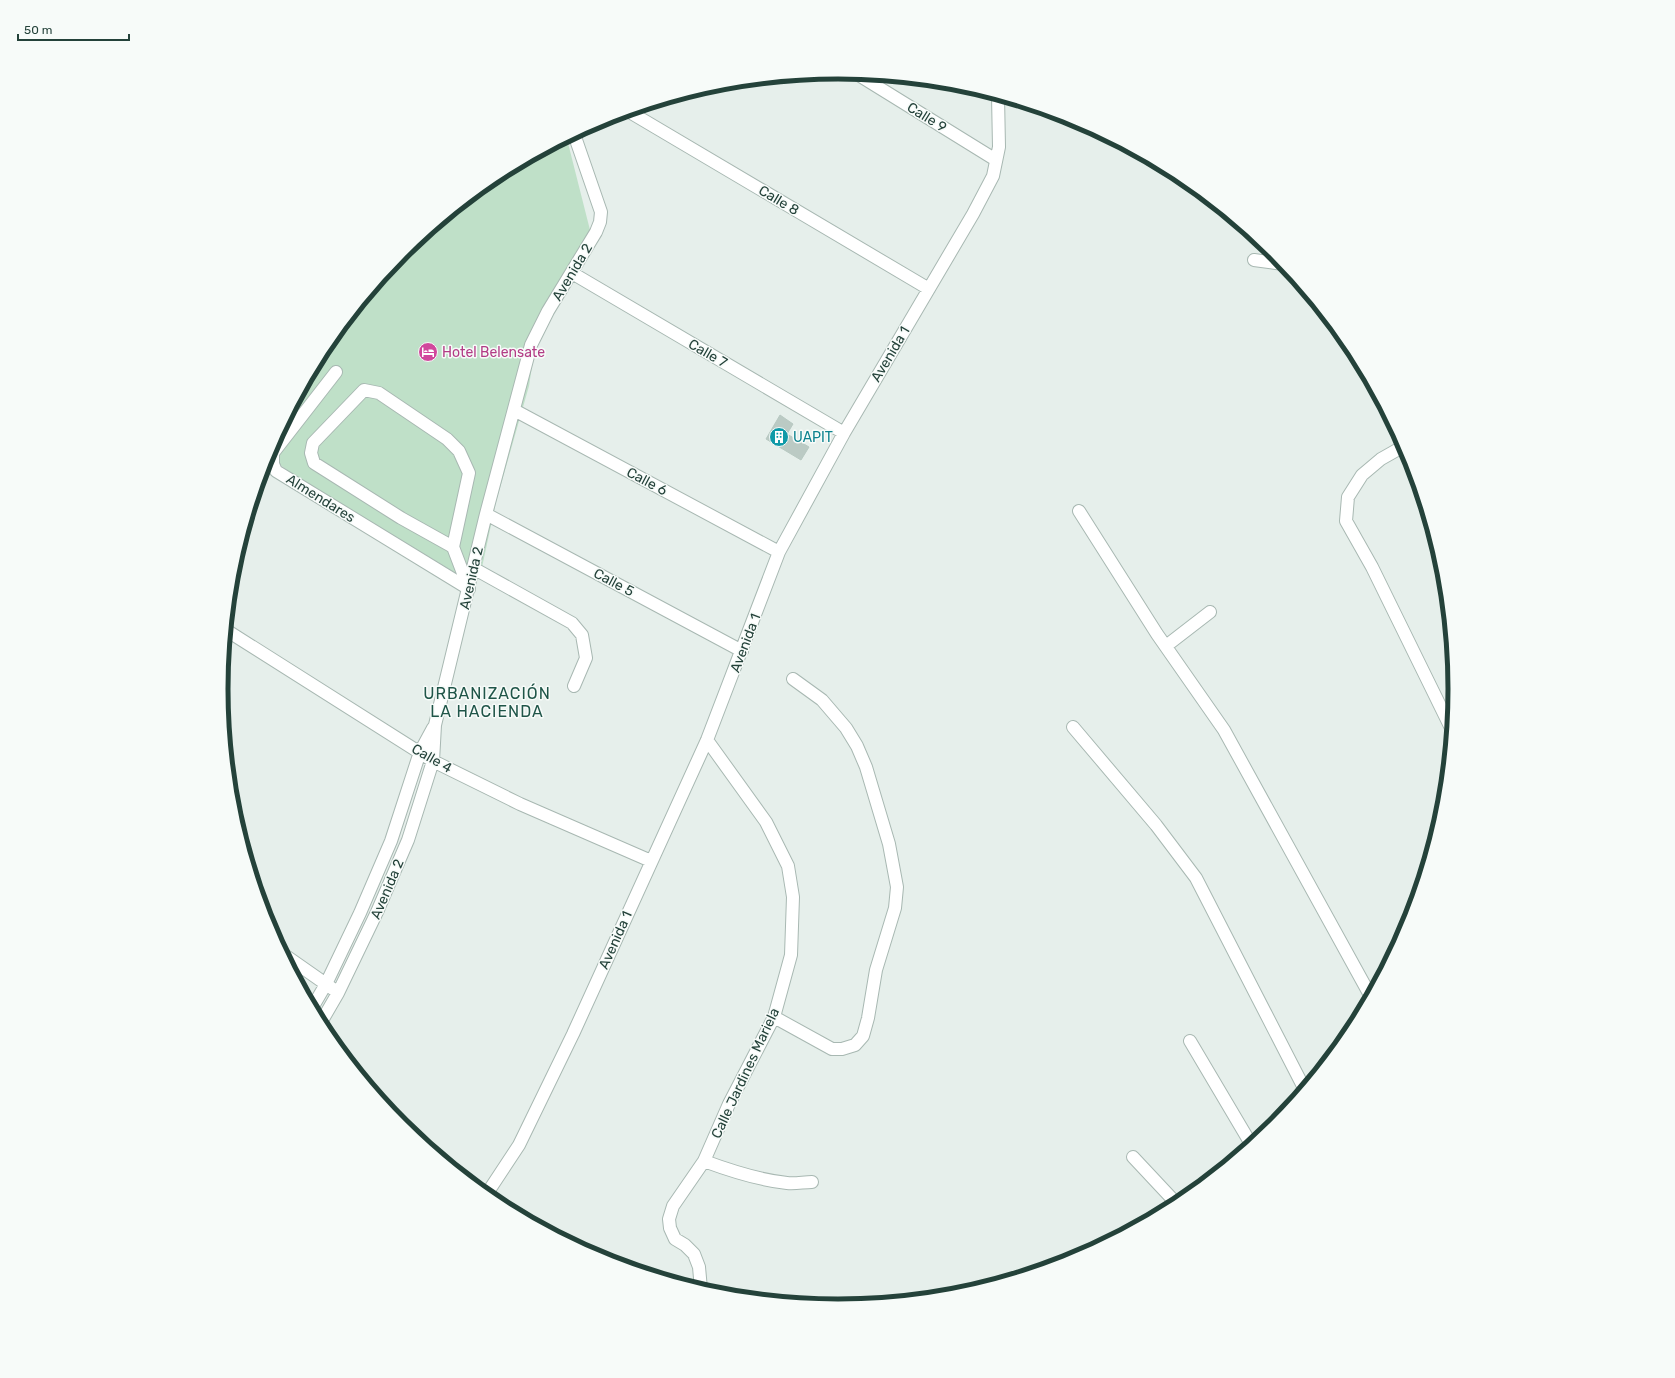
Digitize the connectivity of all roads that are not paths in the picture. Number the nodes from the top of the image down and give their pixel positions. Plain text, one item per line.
1 (866, 80) edge
2 (998, 101) edge
3 (633, 114) edge
4 (575, 138) edge
5 (996, 160) junction
6 (1254, 260) dead end
7 (1273, 263) edge
8 (572, 273) junction
9 (929, 289) junction
10 (336, 372) dead end
11 (514, 410) junction
12 (844, 433) junction
13 (278, 446) edge
14 (1398, 449) edge
15 (273, 459) edge
16 (1079, 511) dead end
17 (486, 514) junction
18 (453, 547) junction
19 (779, 552) junction
20 (473, 568) junction
21 (469, 589) junction
22 (1210, 612) dead end
23 (231, 633) edge
24 (1166, 646) junction
25 (742, 651) junction
26 (793, 679) dead end
27 (574, 686) dead end
28 (1447, 719) edge
29 (435, 725) junction
30 (1073, 727) dead end
31 (707, 740) junction
32 (420, 752) junction
33 (433, 761) junction
34 (651, 861) junction
35 (290, 959) edge
36 (326, 984) junction
37 (1368, 991) edge
38 (338, 992) junction
39 (315, 1003) edge
40 (774, 1017) junction
41 (324, 1018) edge
42 (1190, 1041) dead end
43 (1302, 1084) edge
44 (1249, 1139) edge
45 (1133, 1157) dead end
46 (704, 1161) junction
47 (812, 1182) dead end
48 (490, 1189) edge
49 (1172, 1199) edge
50 (700, 1283) edge

1 - 5 street, Calle 9
2 - 5 street, Avenida 1
3 - 9 street, Calle 8
4 - 8 street, Avenida 2
5 - 9 street, Avenida 1
6 - 7 street
8 - 11 street, Avenida 2
8 - 12 street, Calle 7
9 - 12 street, Avenida 1
10 - 13 street, Almendares
11 - 17 street, Avenida 2
11 - 19 street, Calle 6
12 - 19 street, Avenida 1
14 - 28 street
15 - 21 street, Almendares
16 - 24 street
17 - 20 street, Avenida 2
17 - 25 street, Calle 5
18 - 18 street
18 - 21 street
19 - 25 street, Avenida 1
20 - 21 street, Avenida 2
20 - 27 street
21 - 29 street, Avenida 2
22 - 24 street
23 - 32 street, Calle 4
24 - 37 street
25 - 31 street, Avenida 1
26 - 40 street
29 - 32 street
29 - 33 street, Avenida 2
30 - 43 street
31 - 34 street, Avenida 1
31 - 40 street, Calle Jardines Mariela
32 - 33 street, Calle 4
32 - 36 street
33 - 34 street, Calle 4
33 - 38 street, Avenida 2
34 - 48 street, Avenida 1
35 - 36 street
36 - 38 street
36 - 39 street
38 - 41 street, Avenida 2
40 - 46 street, Calle Jardines Mariela
42 - 44 street
45 - 49 street
46 - 47 street
46 - 50 street, Calle Jardines Mariela

